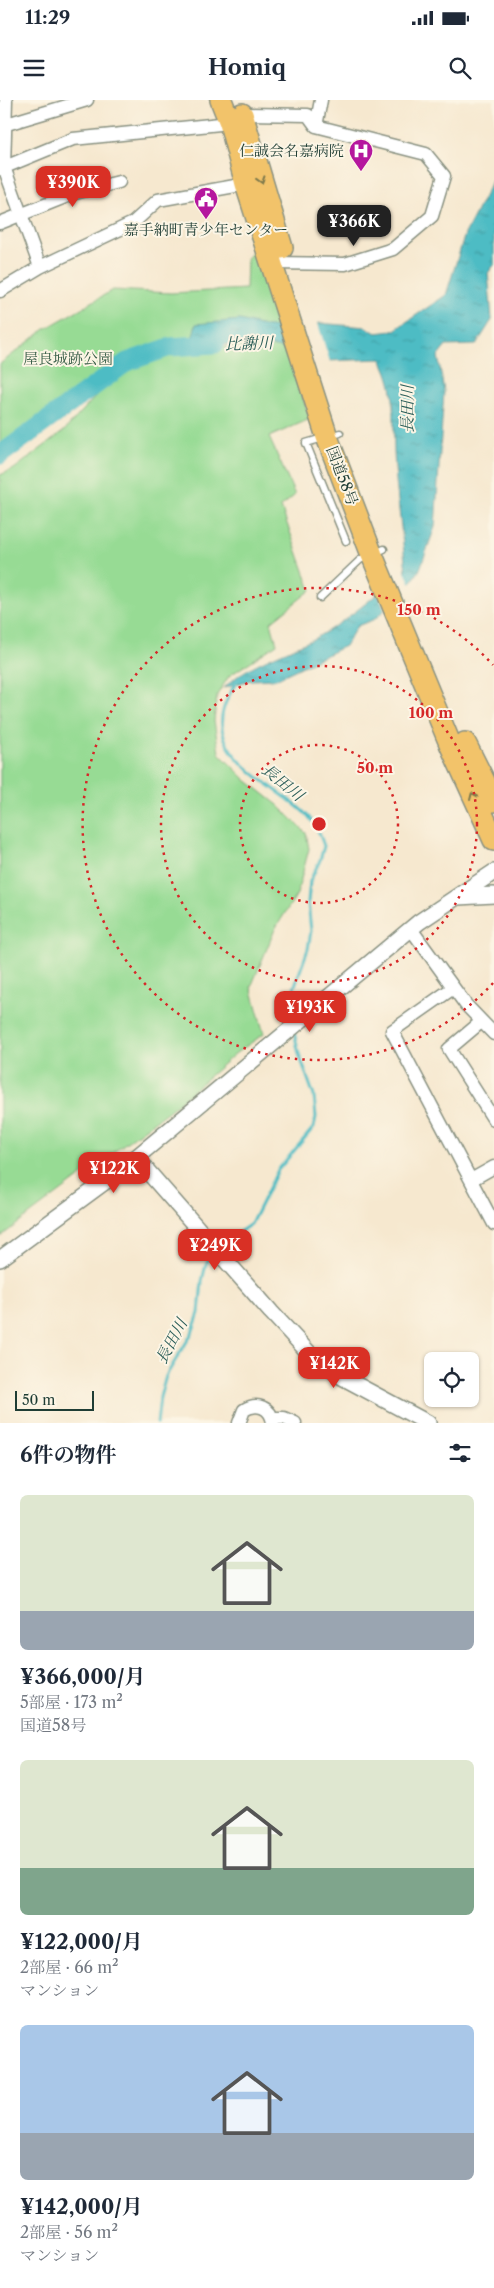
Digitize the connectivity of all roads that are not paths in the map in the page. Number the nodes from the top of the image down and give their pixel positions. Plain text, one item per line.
1 (6, 100) edge
2 (87, 100) edge
3 (221, 100) edge
4 (321, 100) edge
5 (236, 112) edge
6 (3, 125) edge
7 (316, 126) junction
8 (2, 168) edge
9 (119, 182) dead end
10 (246, 184) junction
11 (21, 216) junction
12 (0, 223) edge
13 (279, 263) junction
14 (40, 267) junction
15 (0, 291) edge
16 (333, 435) junction
17 (346, 541) dead end
18 (378, 552) junction
19 (320, 598) dead end
20 (400, 602) junction
21 (494, 801) edge
22 (494, 840) edge
23 (494, 872) edge
24 (494, 895) edge
25 (455, 897) junction
26 (411, 929) junction
27 (453, 988) junction
28 (481, 1022) junction
29 (494, 1034) edge
30 (494, 1120) edge
31 (136, 1158) junction
32 (494, 1167) edge
33 (471, 1180) junction
34 (494, 1224) edge
35 (0, 1259) edge
36 (273, 1420) edge
37 (239, 1423) edge
38 (294, 1423) edge
39 (428, 1423) edge

1 - 6 street
2 - 6 street
3 - 5 highway, 国道58号
4 - 7 street
5 - 7 street
5 - 8 street
5 - 10 highway, 国道58号
5 -> 13 highway, 国道58号
6 - 8 street
7 - 13 street
8 - 11 street
9 - 11 street
10 - 13 highway, 国道58号
10 - 14 street
11 - 12 street
11 - 14 street
13 - 16 highway, 国道58号
14 - 15 street
16 - 17 lane
16 - 18 highway, 国道58号
18 - 19 lane
18 - 20 highway, 国道58号
20 - 21 highway, 国道58号
22 -> 20 highway, 国道58号
23 - 25 street
24 - 25 street
25 - 26 street
26 - 27 street
26 - 31 street
27 - 28 street
27 - 33 street
28 - 29 street
28 - 30 street
31 - 35 street
31 - 39 street
32 - 33 street
33 - 34 street
36 - 37 street
36 - 38 street

